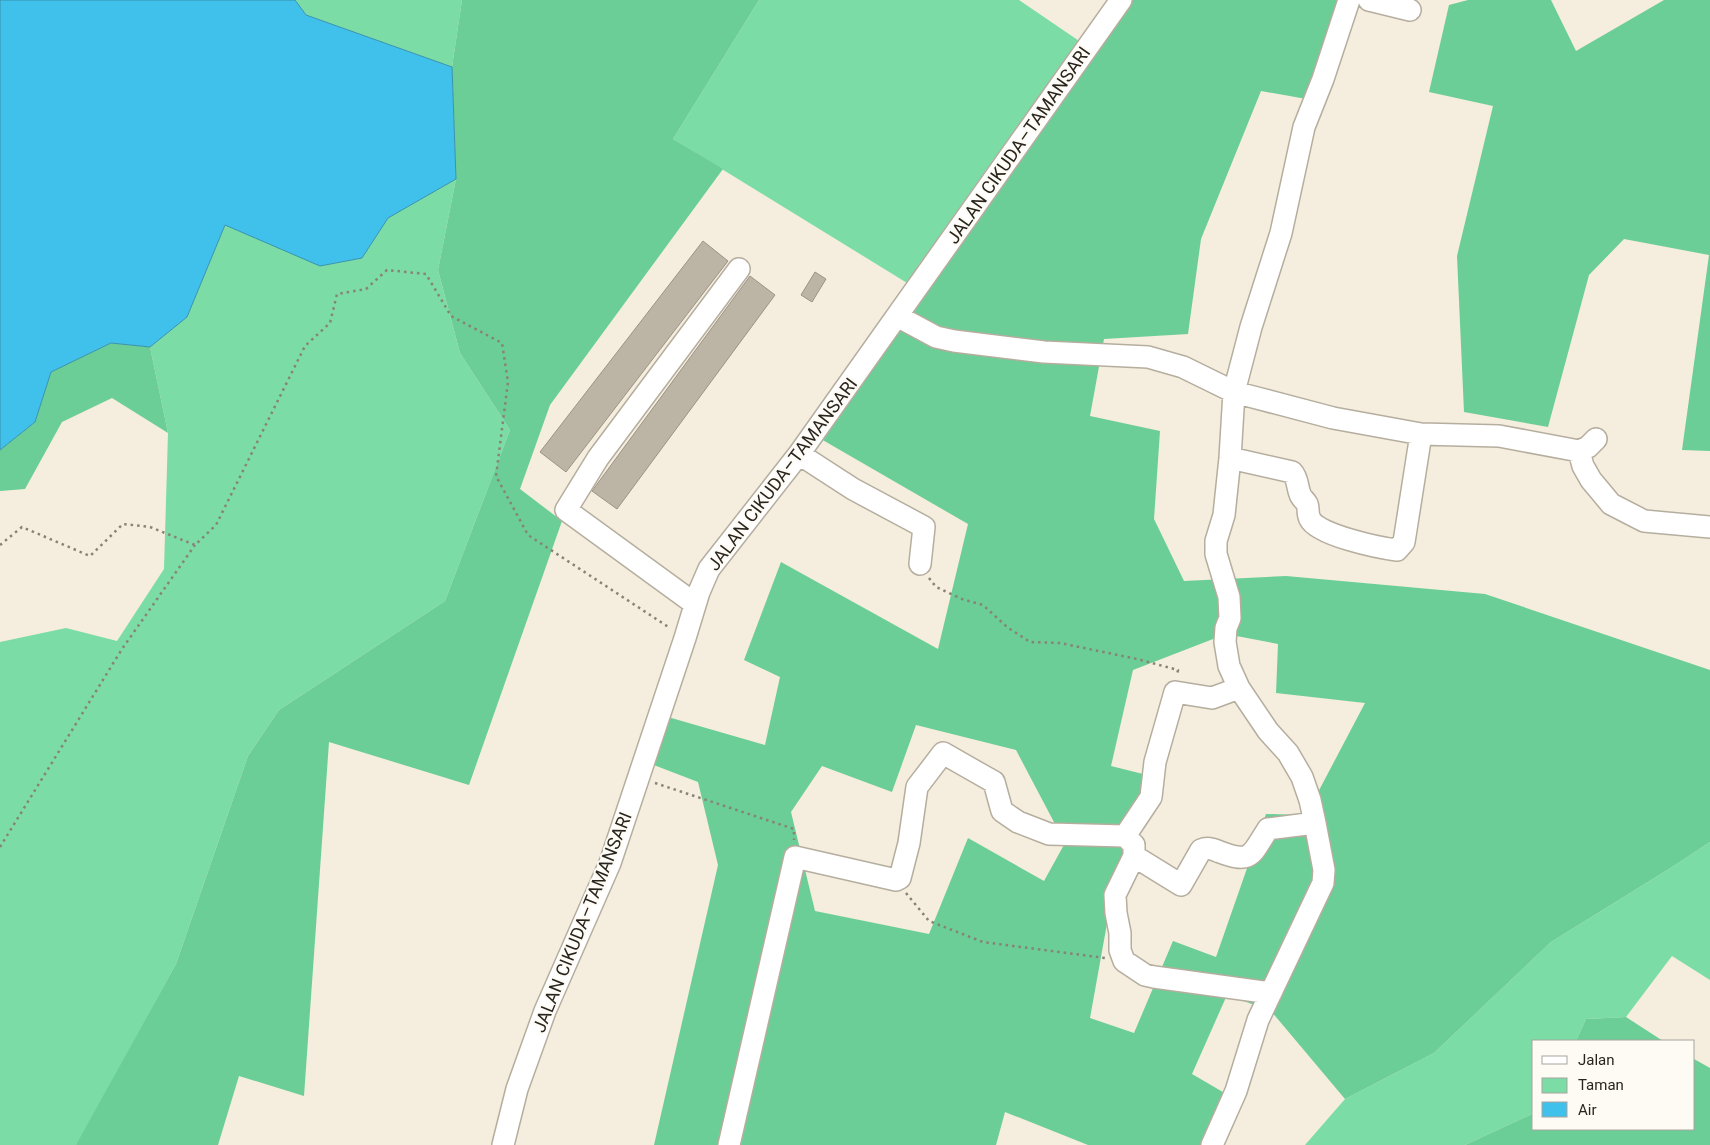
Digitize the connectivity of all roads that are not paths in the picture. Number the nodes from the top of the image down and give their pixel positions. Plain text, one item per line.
1 (1120, 0) edge
2 (1349, 0) edge
3 (1370, 0) edge
4 (1410, 10) dead end
5 (739, 268) dead end
6 (898, 316) junction
7 (1234, 392) junction
8 (1421, 434) junction
9 (799, 454) junction
10 (1230, 458) junction
11 (1710, 527) edge
12 (920, 564) road end
13 (695, 604) junction
14 (1240, 688) junction
15 (1315, 823) junction
16 (1125, 836) junction
17 (1134, 856) junction
18 (1271, 993) junction
19 (503, 1145) edge
20 (729, 1145) edge
21 (1212, 1145) edge

1 - 6 street, JALAN CIKUDA–TAMANSARI
2 - 7 street
3 - 4 street
5 - 13 street
6 - 7 street
6 - 9 street, JALAN CIKUDA–TAMANSARI
7 - 8 street
7 - 10 street
8 - 10 street
8 - 11 street
9 - 12 street
9 - 13 street, JALAN CIKUDA–TAMANSARI
10 - 14 street
13 - 19 street, JALAN CIKUDA–TAMANSARI
14 - 15 street
14 - 16 street
15 - 17 street
15 - 18 street
16 - 17 street
16 - 20 street
17 - 18 street
18 - 21 street

